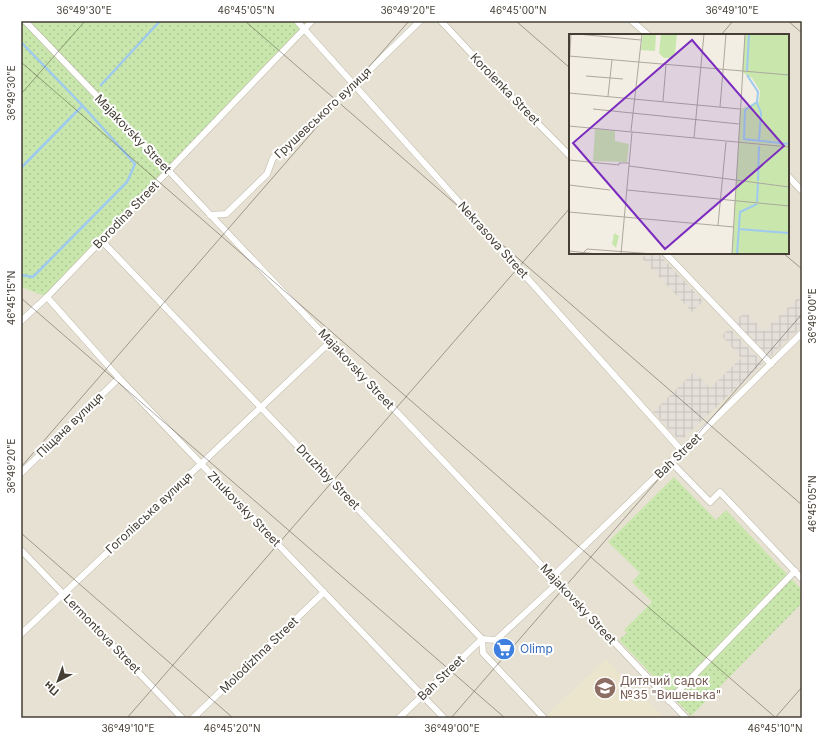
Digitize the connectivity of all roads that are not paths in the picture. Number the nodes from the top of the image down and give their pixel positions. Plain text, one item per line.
1 (24, 21) edge
2 (297, 21) edge
3 (312, 21) edge
4 (420, 21) edge
5 (441, 21) edge
6 (632, 21) edge
7 (304, 30) junction
8 (647, 34) edge
9 (354, 85) junction
10 (569, 155) edge
11 (168, 170) junction
12 (789, 177) edge
13 (802, 191) edge
14 (210, 215) junction
15 (101, 240) junction
16 (666, 254) edge
17 (46, 297) junction
18 (21, 321) edge
19 (802, 334) edge
20 (330, 342) junction
21 (771, 364) junction
22 (119, 378) junction
23 (261, 408) junction
24 (682, 451) junction
25 (671, 462) junction
26 (201, 464) junction
27 (21, 473) edge
28 (21, 550) edge
29 (795, 572) junction
30 (552, 577) junction
31 (802, 579) edge
32 (558, 583) junction
33 (324, 592) junction
34 (63, 594) junction
35 (21, 634) edge
36 (482, 639) junction
37 (422, 695) junction
38 (669, 701) junction
39 (182, 718) edge
40 (193, 718) edge
41 (399, 718) edge
42 (444, 718) edge
43 (544, 718) edge
44 (686, 718) edge

1 - 11 street, Majakovsky Street
2 - 7 street, Nekrasova Street
3 - 7 street, Borodina Street
4 - 9 street, Грушевського вулиця
5 - 10 street, Korolenka Street
6 - 8 street
7 - 9 street, Nekrasova Street
7 - 11 street, Borodina Street
9 - 14 street, Грушевського вулиця
9 - 24 street, Nekrasova Street
11 - 14 street, Majakovsky Street
11 - 15 street, Borodina Street
12 - 13 street
14 - 20 street, Majakovsky Street
15 - 17 street, Borodina Street
15 - 23 street, Druzhby Street
16 - 21 street
17 - 18 street, Borodina Street
17 - 22 street, Zhukovsky Street
19 - 21 street, Bah Street
20 - 23 street, Гоголівська вулиця
20 - 30 street, Majakovsky Street
21 - 24 street, Bah Street
22 - 26 street, Zhukovsky Street
22 - 27 street, Піщана вулиця
23 - 26 street, Гоголівська вулиця
23 - 36 street, Druzhby Street
24 - 25 street, Bah Street
25 - 29 street
25 - 30 street, Bah Street
26 - 33 street, Zhukovsky Street
26 - 34 street, Гоголівська вулиця
28 - 34 street, Lermontova Street
29 - 31 street
29 - 38 street
30 - 32 street, Majakovsky Street
32 - 36 street
32 - 38 street, Majakovsky Street
33 - 37 street, Zhukovsky Street
33 - 40 street, Molodizhna Street
34 - 35 street, Гоголівська вулиця
34 - 39 street, Lermontova Street
36 - 37 street, Bah Street
36 - 43 street, Druzhby Street
37 - 41 street, Bah Street
37 - 42 street, Zhukovsky Street
38 - 44 street, Majakovsky Street

